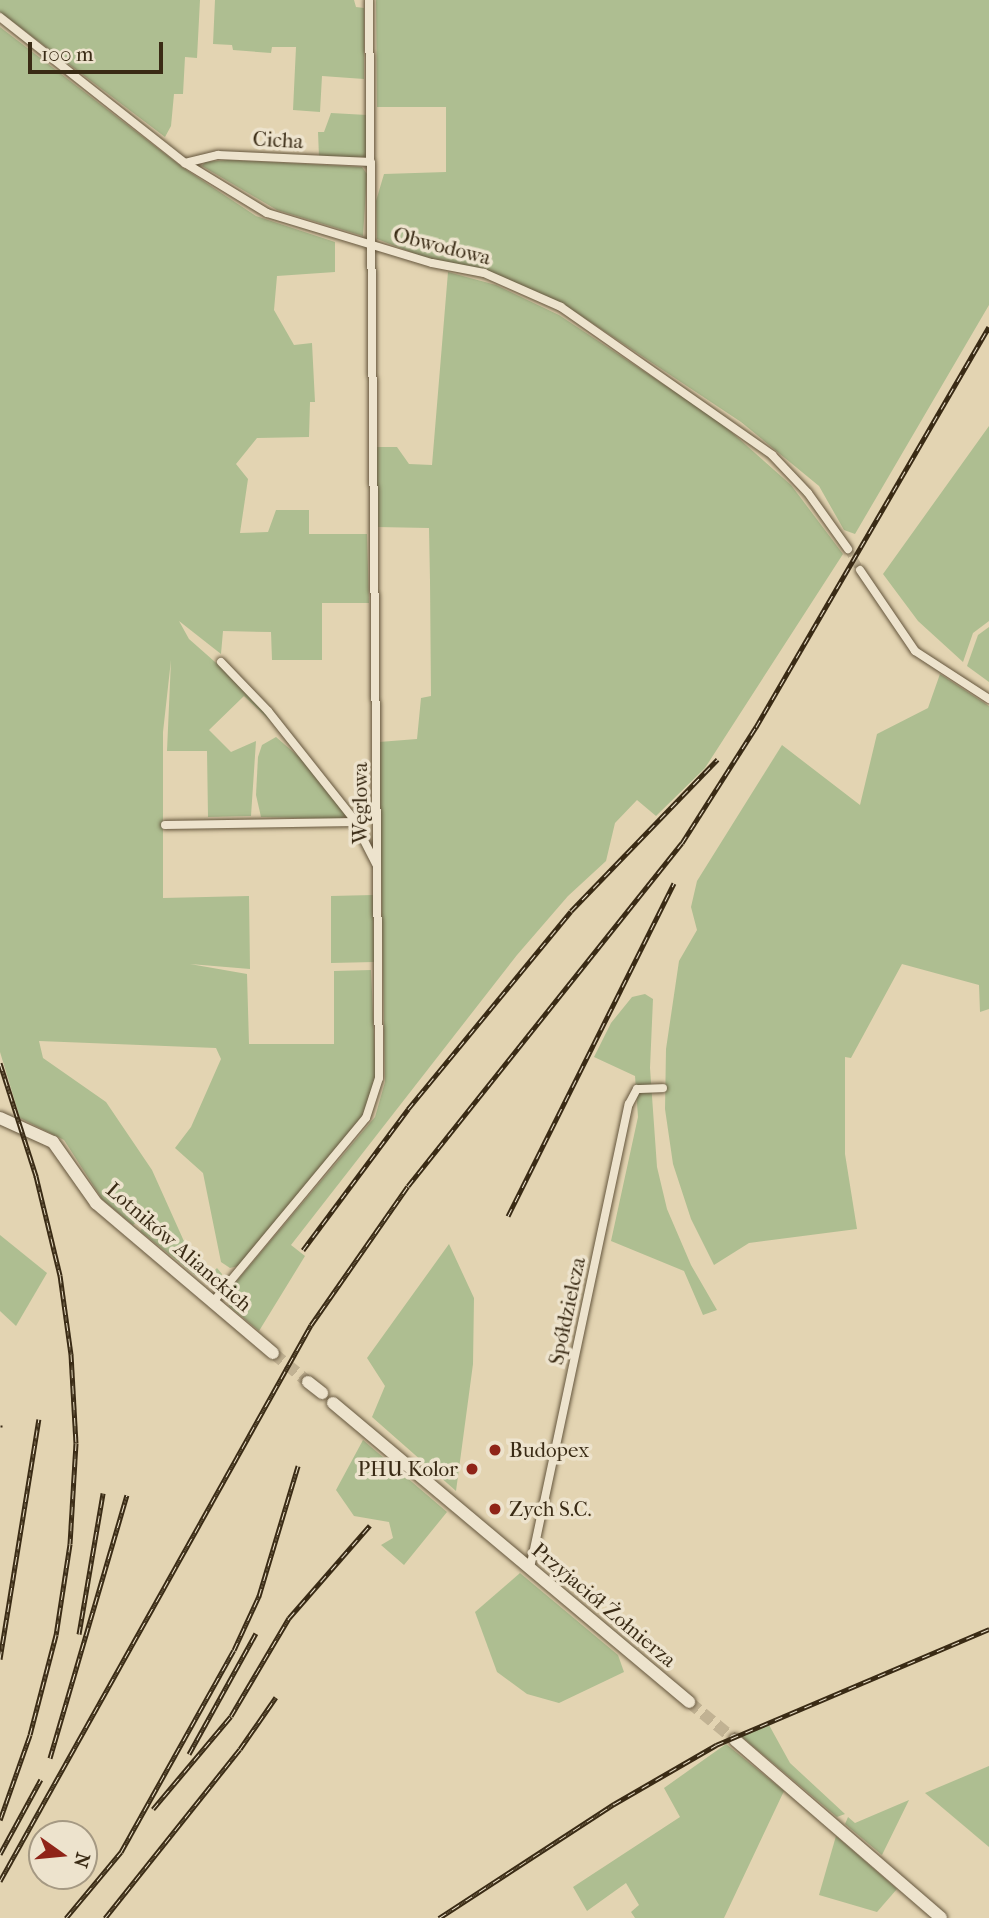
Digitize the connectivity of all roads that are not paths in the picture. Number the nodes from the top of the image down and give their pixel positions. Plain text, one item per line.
1 (369, 0) edge
2 (0, 18) edge
3 (371, 162) junction
4 (185, 163) junction
5 (372, 246) junction
6 (848, 549) tunnel mouth
7 (860, 570) tunnel mouth
8 (221, 662) dead end
9 (989, 699) edge
10 (355, 822) junction
11 (165, 825) dead end
12 (378, 867) junction
13 (663, 1088) dead end
14 (0, 1118) edge
15 (213, 1302) junction
16 (273, 1353) tunnel mouth
17 (308, 1382) tunnel mouth
18 (321, 1393) dead end
19 (333, 1402) dead end
20 (530, 1568) junction
21 (689, 1702) tunnel mouth
22 (735, 1740) tunnel mouth
23 (941, 1918) edge

1 - 3 street
2 - 4 street, Obwodowa
3 - 4 street, Cicha
3 - 5 street
4 - 5 street, Obwodowa
5 - 6 street, Obwodowa
5 - 12 street, Węglowa
7 - 9 street
8 - 10 street
10 - 11 street
10 - 12 street
12 - 15 street, Węglowa
13 - 20 street, Spółdzielcza
14 - 15 main road, Lotników Alianckich
15 - 16 main road, Lotników Alianckich
17 - 18 main road
19 - 20 main road, Przyjaciół Żołnierza
20 - 21 main road, Przyjaciół Żołnierza
22 - 23 main road

